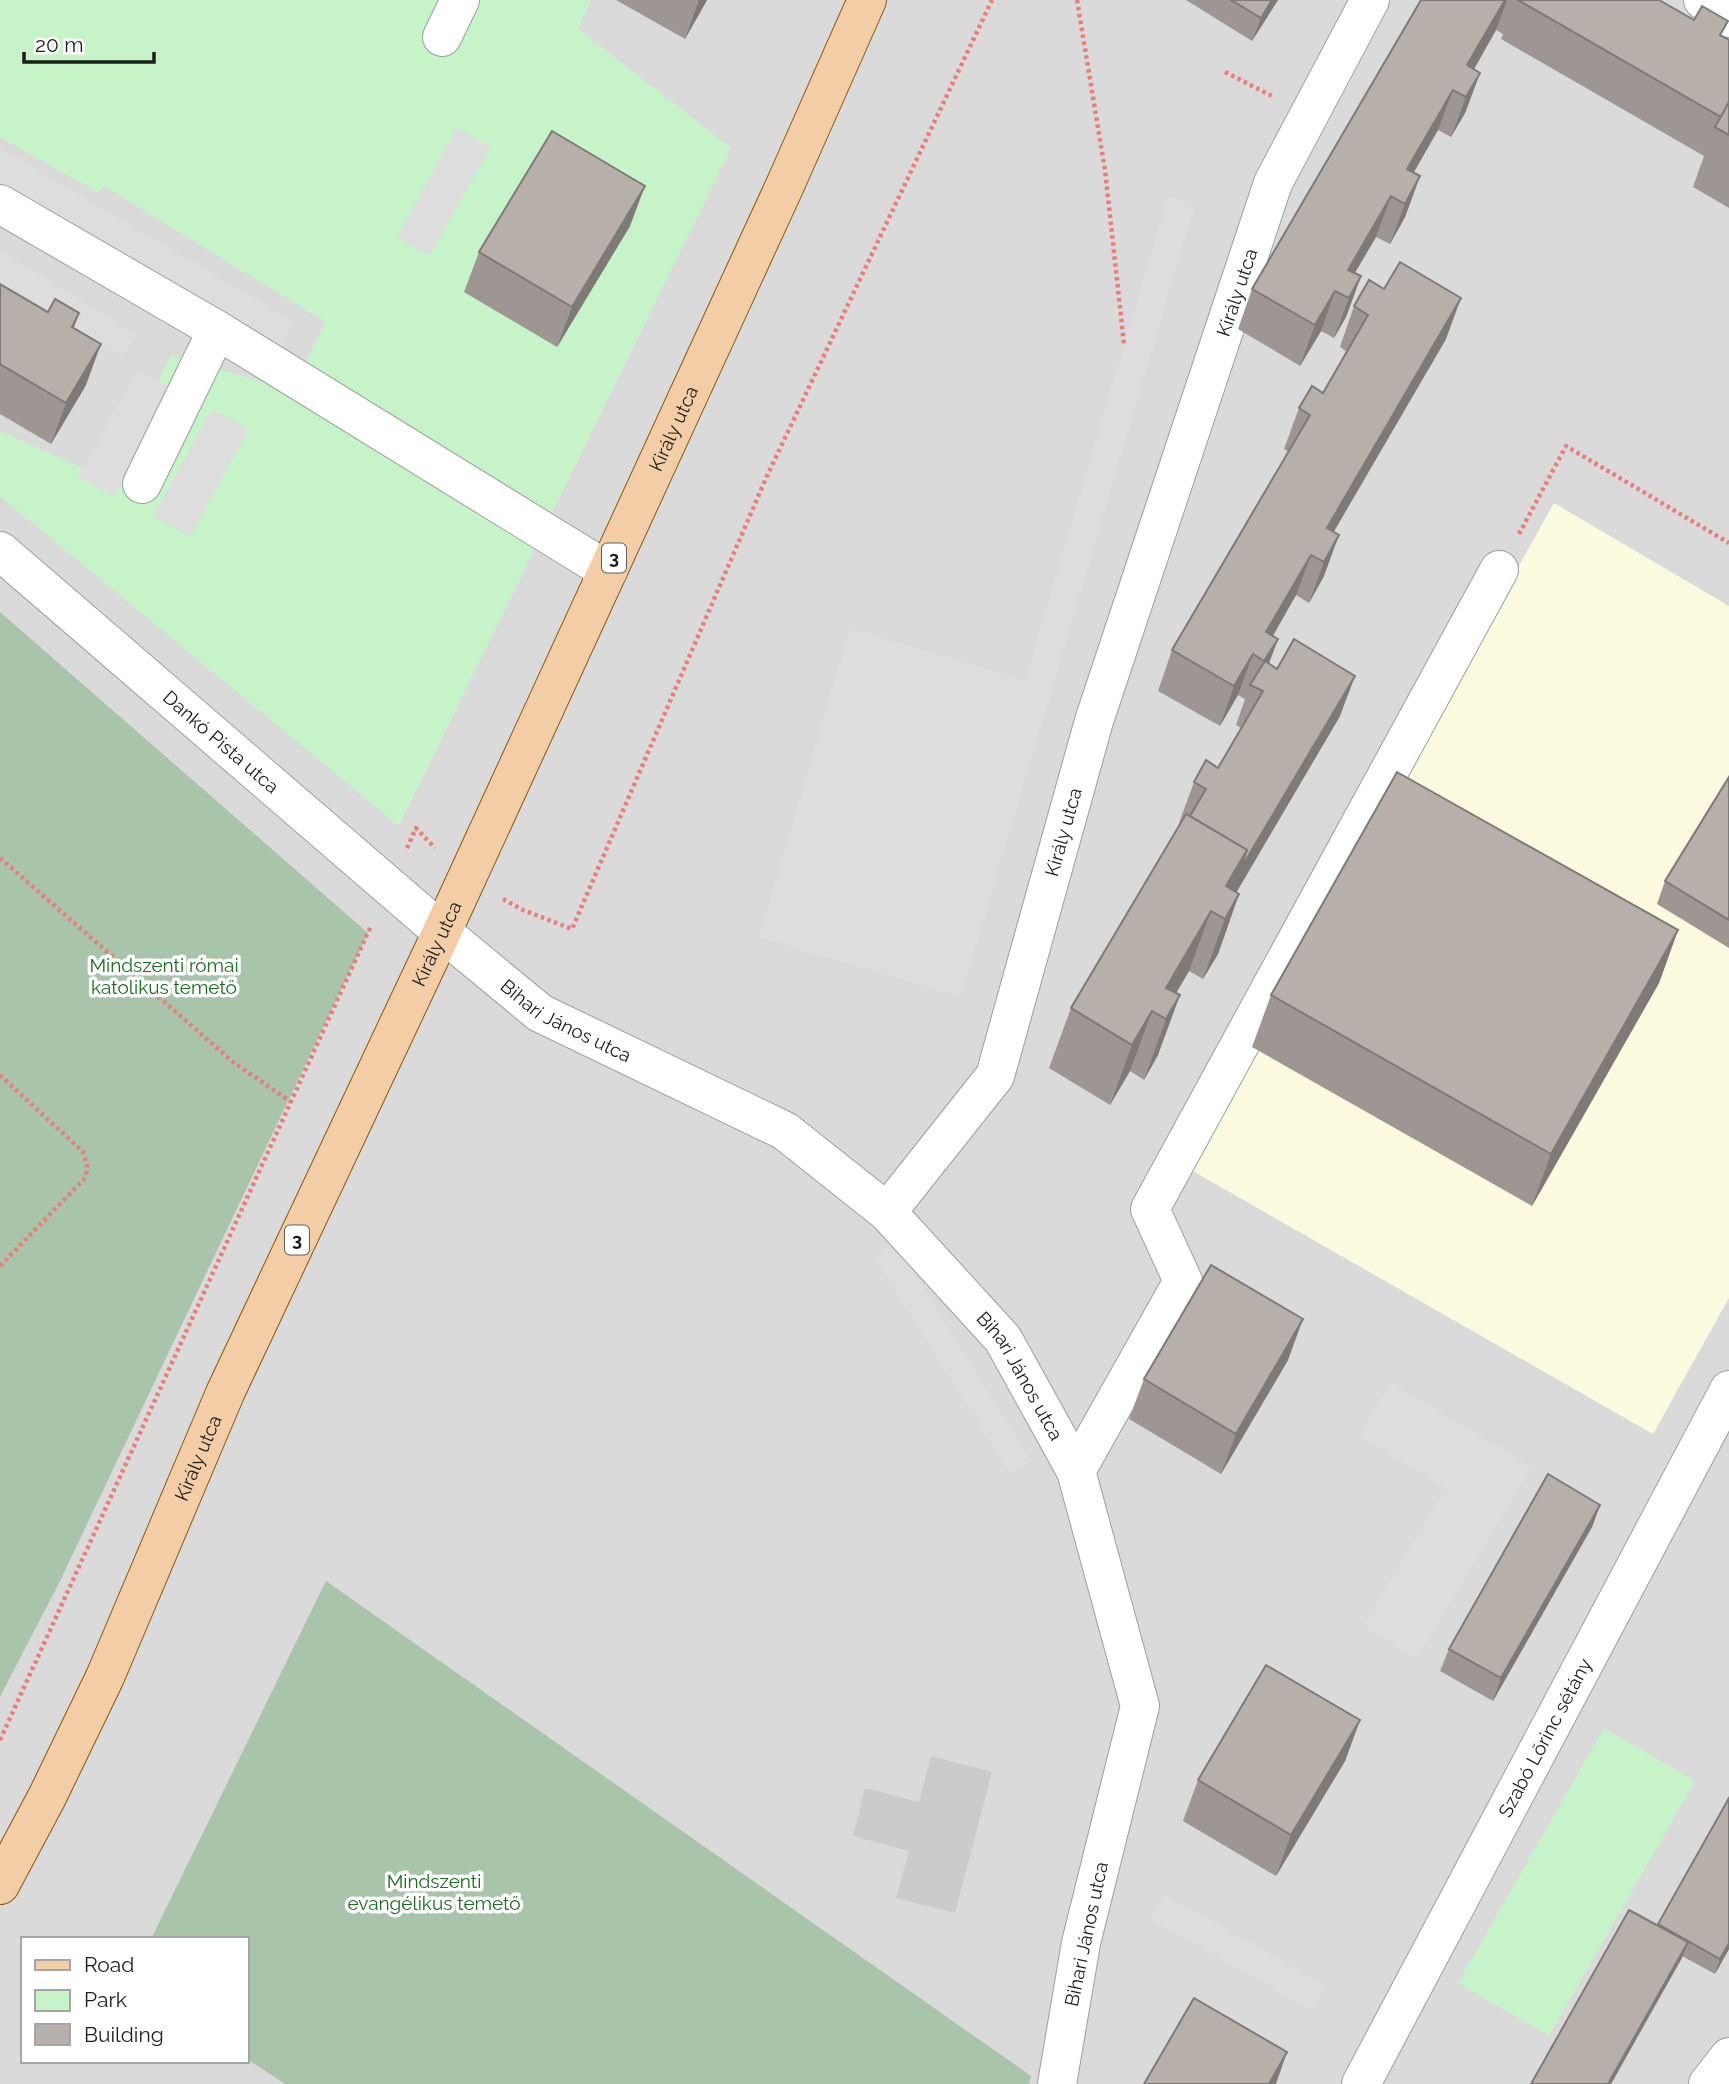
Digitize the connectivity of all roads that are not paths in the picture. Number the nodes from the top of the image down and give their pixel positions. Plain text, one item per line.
1 (460, 0) edge
2 (867, 0) edge
3 (1370, 0) edge
4 (1703, 0) edge
5 (1729, 18) edge
6 (443, 37) dead end
7 (0, 204) edge
8 (217, 330) junction
9 (142, 484) dead end
10 (0, 551) edge
11 (1499, 570) road end
12 (608, 571) junction
13 (442, 932) junction
14 (887, 1212) junction
15 (1729, 1390) edge
16 (1076, 1471) junction
17 (0, 1885) edge
18 (1729, 2057) edge
19 (1057, 2084) edge
20 (1361, 2084) edge
21 (1708, 2084) edge

1 - 6 street
2 - 12 main road, Király utca / 3
3 - 14 street, Király utca
4 - 5 street
7 - 8 street
8 - 9 street
8 - 12 street
10 - 13 street, Dankó Pista utca
11 - 16 street
12 - 13 main road, Király utca / 3
13 - 14 street, Bihari János utca
13 - 17 main road, Király utca / 3
14 - 16 street, Bihari János utca
15 - 20 street, Szabó Lőrinc sétány
16 - 19 street, Bihari János utca
18 - 21 street

